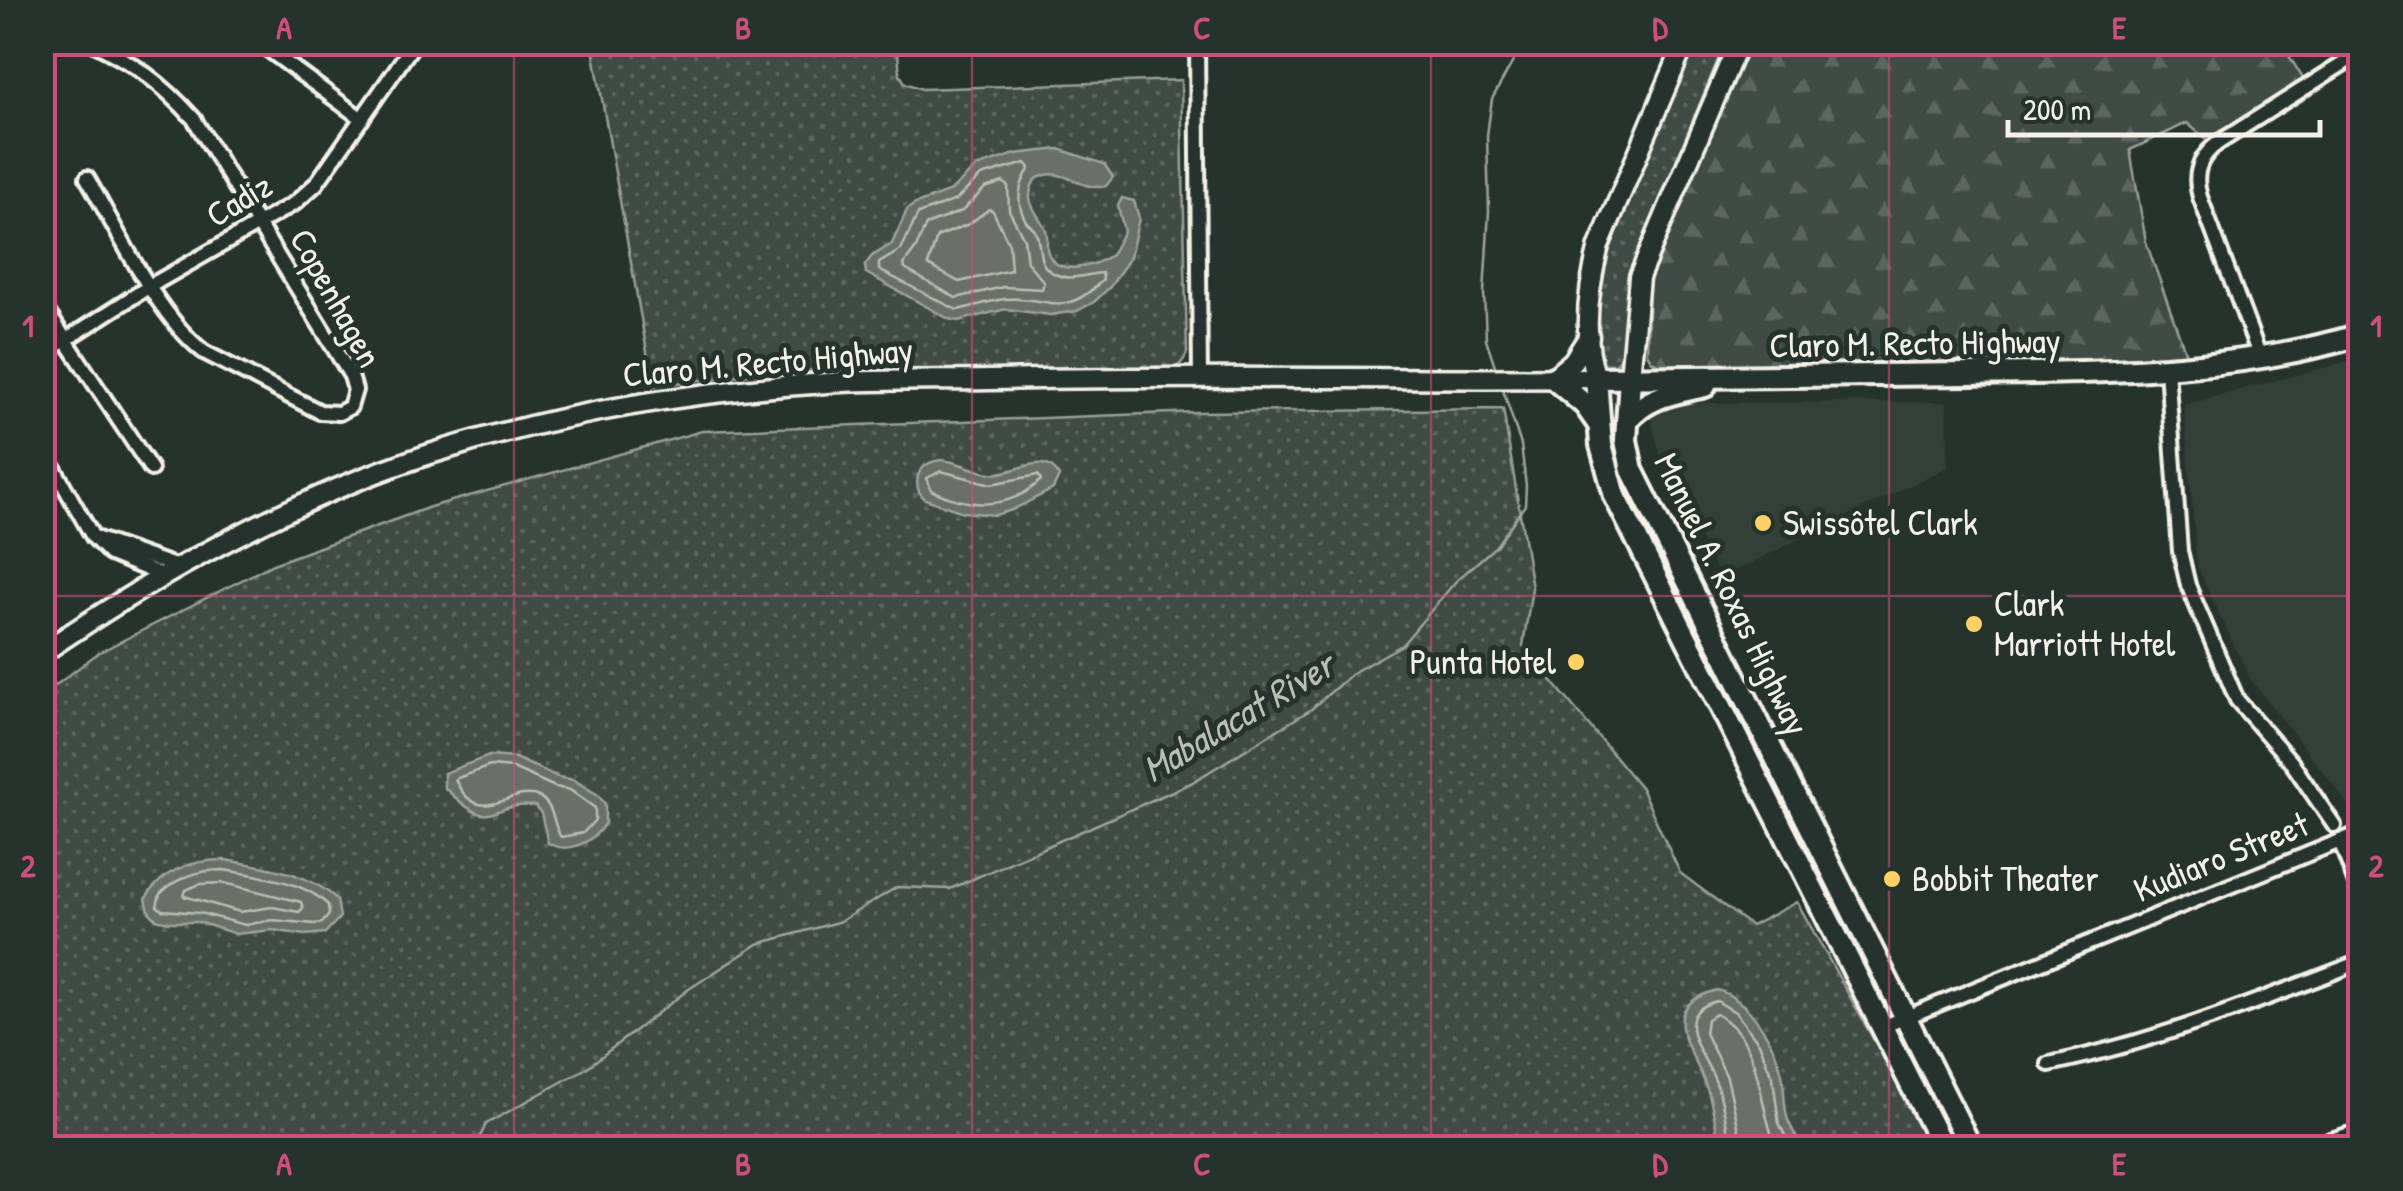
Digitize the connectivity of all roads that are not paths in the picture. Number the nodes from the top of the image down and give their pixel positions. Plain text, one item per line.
1 (91, 42) edge
2 (258, 42) edge
3 (415, 42) edge
4 (1198, 42) edge
5 (1686, 42) edge
6 (1739, 42) edge
7 (2360, 53) edge
8 (362, 119) junction
9 (86, 178) dead end
10 (260, 224) junction
11 (150, 286) junction
12 (42, 304) edge
13 (2360, 334) edge
14 (1589, 335) junction
15 (65, 338) junction
16 (42, 355) edge
17 (2260, 357) junction
18 (2167, 369) junction
19 (1200, 378) junction
20 (1553, 378) junction
21 (1596, 378) junction
22 (1630, 378) junction
23 (1734, 379) junction
24 (1627, 421) junction
25 (1600, 425) junction
26 (42, 447) edge
27 (151, 470) dead end
28 (173, 573) junction
29 (42, 653) edge
30 (2334, 825) dead end
31 (2360, 833) edge
32 (2340, 841) junction
33 (2360, 894) edge
34 (2360, 962) edge
35 (1905, 1016) junction
36 (1882, 1027) junction
37 (2049, 1064) dead end
38 (2360, 1131) edge
39 (1942, 1148) edge
40 (1971, 1148) edge
41 (2306, 1148) edge

1 - 10 street, Copenhagen
2 - 8 street
3 - 8 street, Cadiz
4 - 19 street
5 - 14 main road, Manuel A. Roxas Highway
6 - 22 main road, Manuel A. Roxas Highway
7 - 17 street
8 - 10 street, Cadiz
9 - 11 street
10 - 11 street, Cadiz
10 - 11 street, Copenhagen
11 - 15 street, Cadiz
12 - 15 street
13 - 17 main road, Claro M. Recto Highway
14 - 20 main road
14 - 21 main road, Manuel A. Roxas Highway
15 - 16 street, Cadiz
15 - 27 street
17 - 18 main road, Claro M. Recto Highway
18 - 23 main road, Claro M. Recto Highway
18 - 30 street
19 - 20 main road, Claro M. Recto Highway
19 - 28 main road, Claro M. Recto Highway
20 - 21 main road, Claro M. Recto Highway
20 - 25 main road
21 - 22 main road, Claro M. Recto Highway
21 - 25 main road, Manuel A. Roxas Highway
22 - 23 main road, Claro M. Recto Highway
22 - 24 main road, Manuel A. Roxas Highway
23 - 24 main road
24 - 35 main road, Manuel A. Roxas Highway
25 - 36 main road, Manuel A. Roxas Highway
26 - 28 street
28 - 29 main road, Claro M. Recto Highway
31 - 32 street, Kudiaro Street
32 - 33 street
32 - 35 street, Kudiaro Street
34 - 37 street
35 - 36 street, Kudiaro Street
35 - 40 main road, Manuel A. Roxas Highway
36 - 39 main road, Manuel A. Roxas Highway
38 - 41 street

